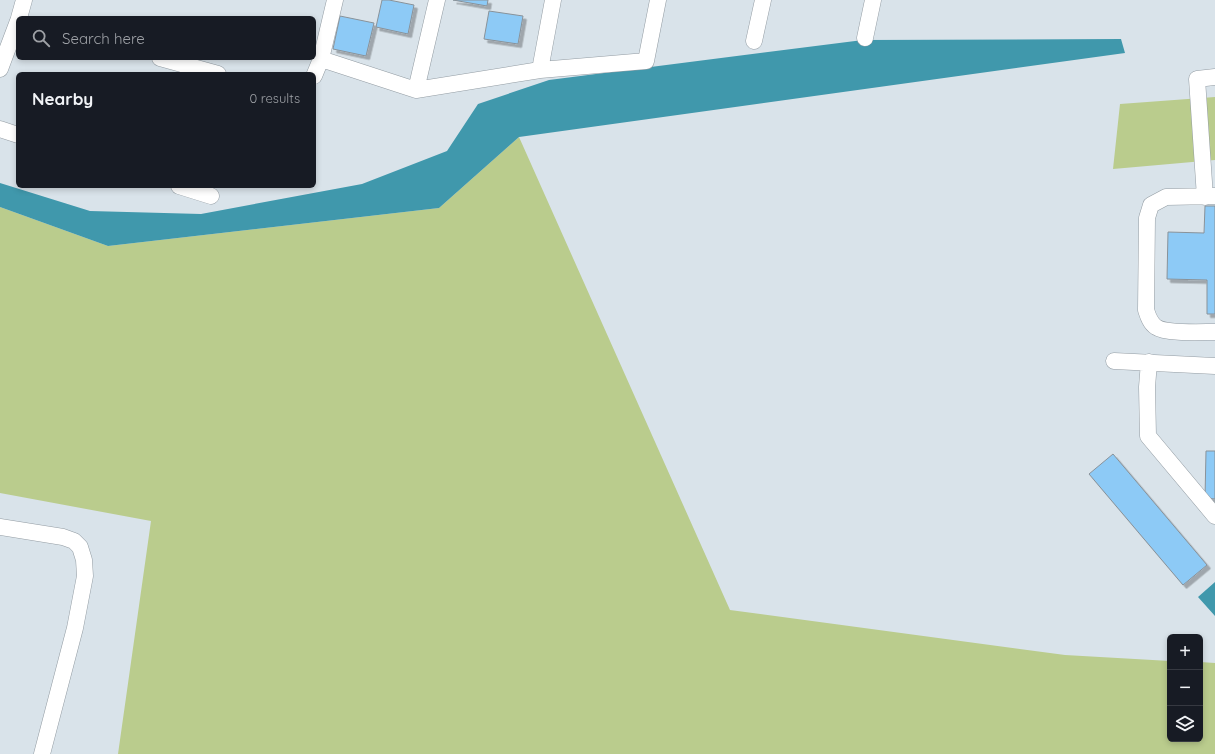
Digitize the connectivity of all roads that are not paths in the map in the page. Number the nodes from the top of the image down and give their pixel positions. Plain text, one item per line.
1 (24, 0) edge
2 (335, 0) edge
3 (436, 0) edge
4 (553, 0) edge
5 (658, 0) edge
6 (763, 0) edge
7 (873, 0) edge
8 (20, 16) edge
9 (16, 26) edge
10 (865, 38) dead end
11 (754, 41) dead end
12 (321, 59) junction
13 (167, 60) edge
14 (0, 68) edge
15 (540, 70) junction
16 (211, 72) edge
17 (316, 72) edge
18 (1215, 77) edge
19 (416, 90) junction
20 (0, 129) edge
21 (16, 134) edge
22 (185, 188) edge
23 (211, 196) dead end
24 (1210, 196) edge
25 (1215, 332) edge
26 (1114, 360) dead end
27 (1149, 362) junction
28 (1215, 366) edge
29 (1215, 515) edge
30 (0, 527) edge
31 (42, 754) edge

1 - 8 street
2 - 12 street
3 - 19 street
4 - 15 street
5 - 15 street
6 - 11 street
7 - 10 street
9 - 14 street
12 - 17 street
12 - 19 street
13 - 16 street
15 - 19 street
18 - 24 street
20 - 21 street
22 - 23 street
24 - 25 street
26 - 27 street
27 - 28 street
27 - 29 street
30 - 31 street

